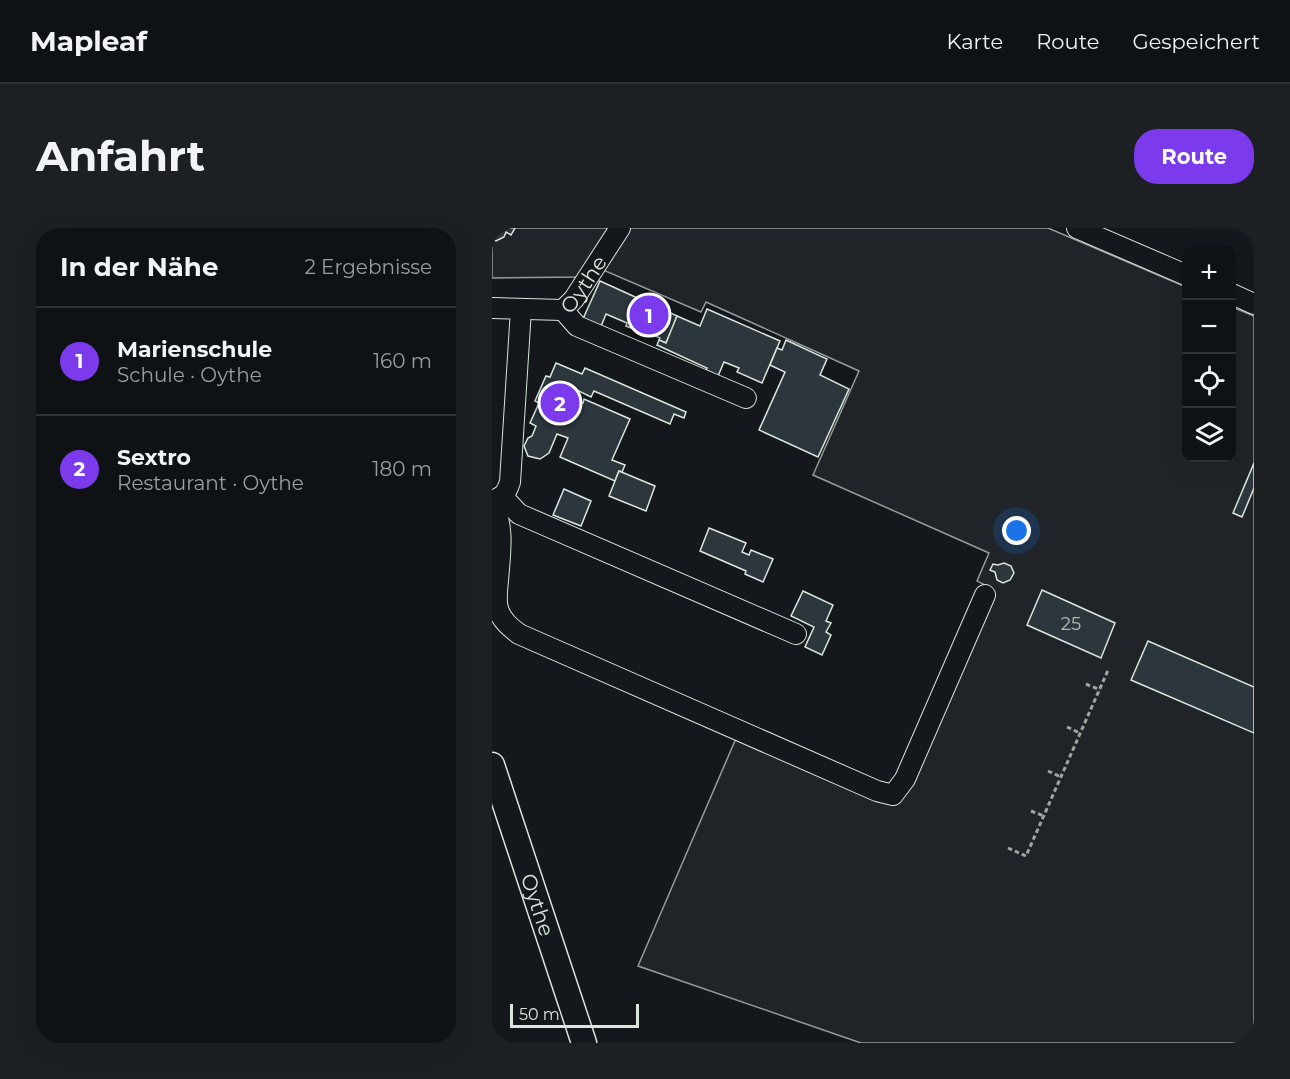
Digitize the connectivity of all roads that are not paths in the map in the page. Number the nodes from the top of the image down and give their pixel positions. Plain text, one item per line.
1 (620, 228) edge
2 (1077, 228) edge
3 (1182, 273) edge
4 (1236, 296) edge
5 (1254, 304) edge
6 (492, 308) edge
7 (521, 309) junction
8 (563, 310) junction
9 (746, 398) dead end
10 (496, 500) edge
11 (986, 595) dead end
12 (796, 634) dead end
13 (492, 765) edge
14 (584, 1043) edge

1 - 8 street, Oythe
2 - 3 street
4 - 5 street
6 - 7 street, Oythe
7 - 8 street, Oythe
7 - 10 street
8 - 9 street
10 - 11 street
10 - 12 street
13 - 14 main road, Oythe

